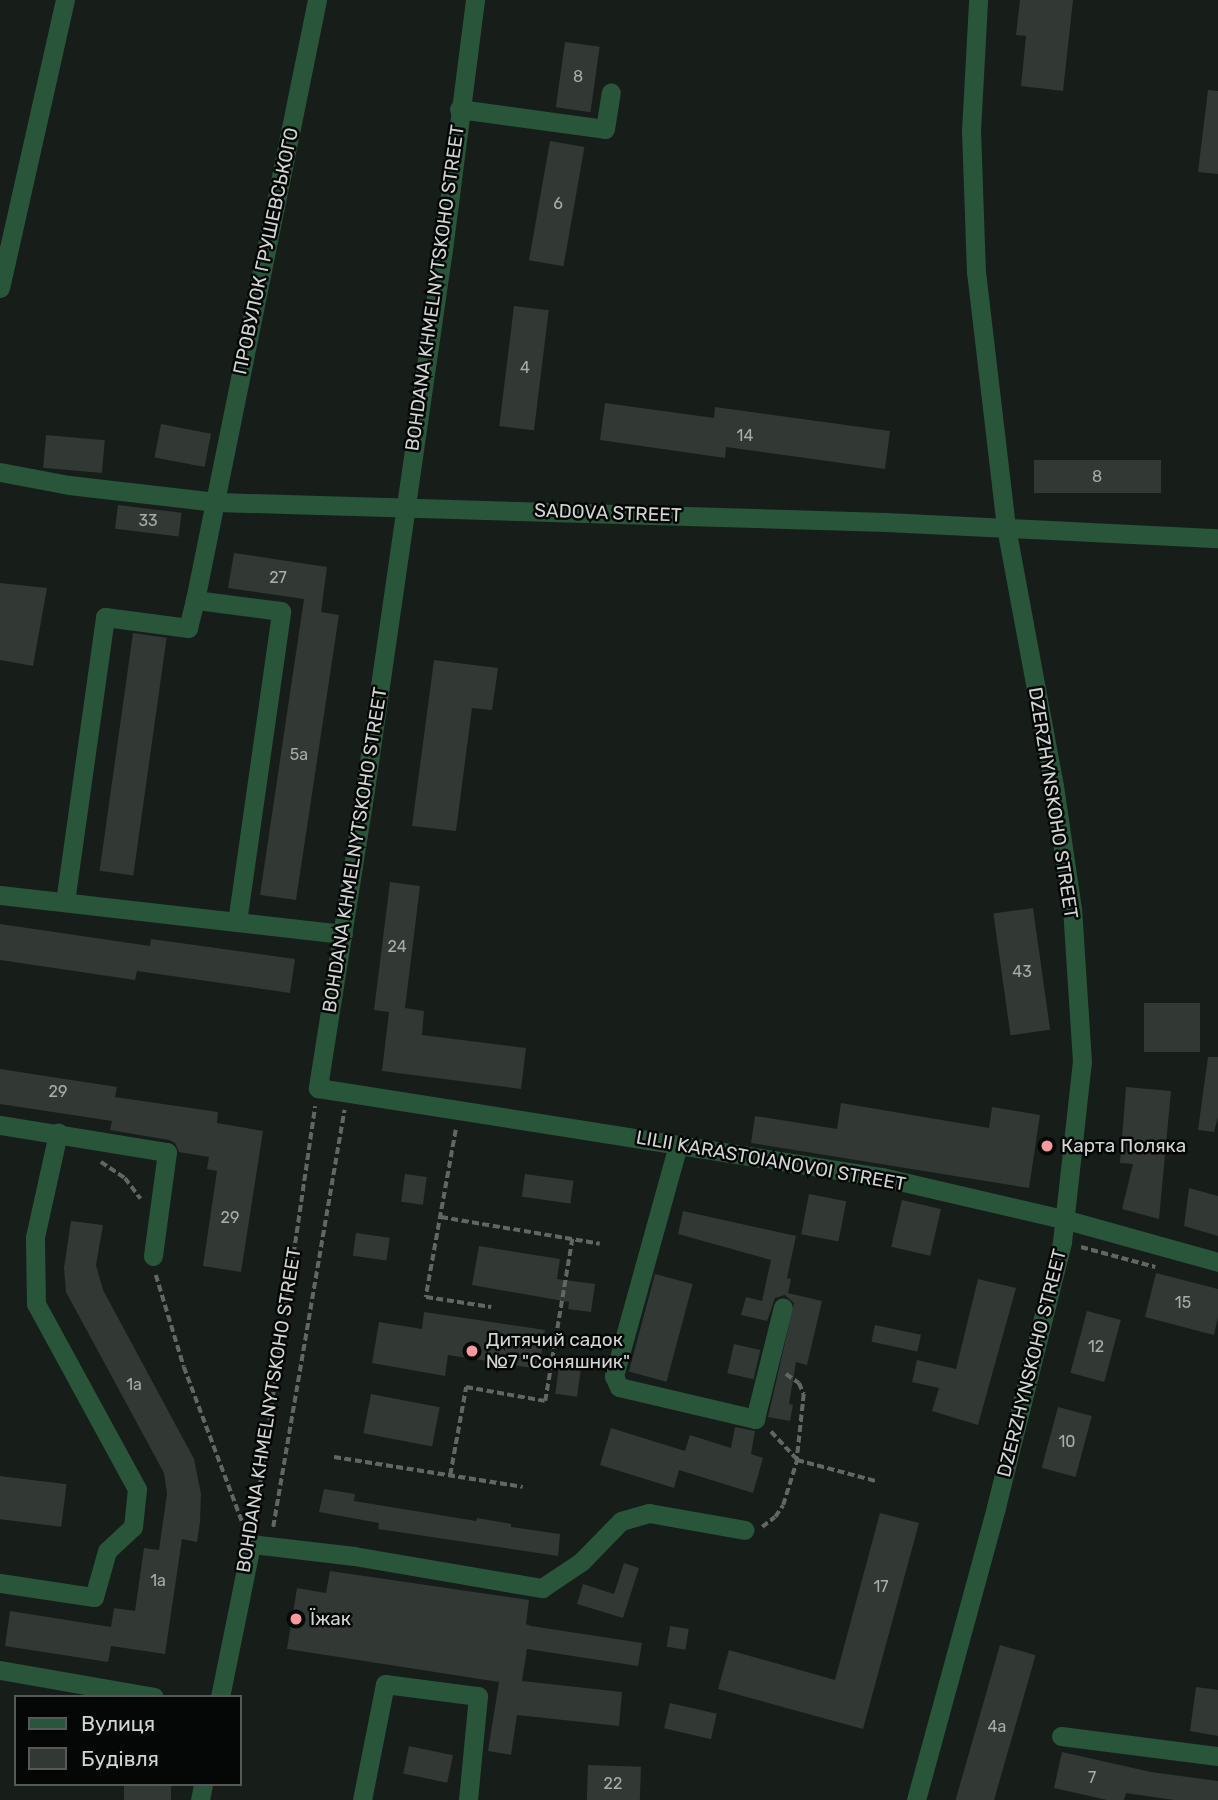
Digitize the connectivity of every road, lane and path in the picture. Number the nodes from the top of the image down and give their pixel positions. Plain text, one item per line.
1 (65, 0) edge
2 (317, 0) edge
3 (475, 0) edge
4 (978, 0) edge
5 (611, 92) dead end
6 (459, 109) junction
7 (0, 288) edge
8 (0, 472) edge
9 (216, 502) junction
10 (406, 506) junction
11 (1006, 527) junction
12 (1218, 538) edge
13 (195, 600) junction
14 (0, 895) edge
15 (65, 902) junction
16 (237, 922) junction
17 (343, 934) junction
18 (318, 1088) junction
19 (347, 1092) junction
20 (460, 1111) junction
21 (0, 1125) edge
22 (58, 1133) junction
23 (678, 1145) junction
24 (92, 1156) dead end
25 (143, 1205) dead end
26 (441, 1217) junction
27 (1067, 1220) junction
28 (572, 1240) junction
29 (1062, 1242) junction
30 (600, 1244) dead end
31 (153, 1256) joint
32 (1218, 1262) edge
33 (1166, 1270) dead end
34 (491, 1307) dead end
35 (783, 1307) dead end
36 (768, 1366) junction
37 (755, 1419) junction
38 (334, 1457) dead end
39 (797, 1460) junction
40 (450, 1475) junction
41 (876, 1481) dead end
42 (523, 1487) dead end
43 (745, 1530) joint
44 (260, 1545) junction
45 (0, 1583) edge
46 (0, 1670) edge
47 (144, 1695) edge
48 (221, 1695) edge
49 (1061, 1735) dead end
50 (1218, 1756) edge
51 (362, 1800) edge
52 (468, 1800) edge
53 (916, 1800) edge

1 - 7 street
2 - 9 street, ПРОВУЛОК ГРУШЕВСЬКОГО
3 - 6 street, BOHDANA KHMELNYTSKOHO STREET
4 - 11 street, DZERZHYNSKOHO STREET
5 - 6 street
6 - 10 street, BOHDANA KHMELNYTSKOHO STREET
8 - 9 street, SADOVA STREET
9 - 10 street, SADOVA STREET
9 - 13 street, ПРОВУЛОК ГРУШЕВСЬКОГО
10 - 11 street, SADOVA STREET
10 - 17 street, BOHDANA KHMELNYTSKOHO STREET
11 - 12 street, SADOVA STREET
11 - 27 street, DZERZHYNSKOHO STREET
13 - 15 street, ПРОВУЛОК ГРУШЕВСЬКОГО
13 - 16 street
14 - 15 street
15 - 16 street
16 - 17 street
17 - 18 street, BOHDANA KHMELNYTSKOHO STREET
18 - 19 street, LILII KARASTOIANOVOI STREET
18 - 44 path, BOHDANA KHMELNYTSKOHO STREET
19 - 20 street, LILII KARASTOIANOVOI STREET
19 - 44 path
20 - 23 street, LILII KARASTOIANOVOI STREET
20 - 26 path
21 - 22 street
22 - 31 street
22 - 45 street
23 - 27 street, LILII KARASTOIANOVOI STREET
23 - 37 street
24 - 25 path
26 - 28 path
26 - 34 path
27 - 29 street, DZERZHYNSKOHO STREET
27 - 32 street, LILII KARASTOIANOVOI STREET
28 - 30 path
28 - 40 path
29 - 33 path
29 - 53 street, DZERZHYNSKOHO STREET
31 - 44 path
35 - 36 street
36 - 37 street
36 - 39 path
37 - 39 path
38 - 40 path
39 - 41 path
39 - 43 path
40 - 42 path
43 - 44 street
44 - 48 street, BOHDANA KHMELNYTSKOHO STREET
46 - 47 street
49 - 50 street
51 - 52 street

